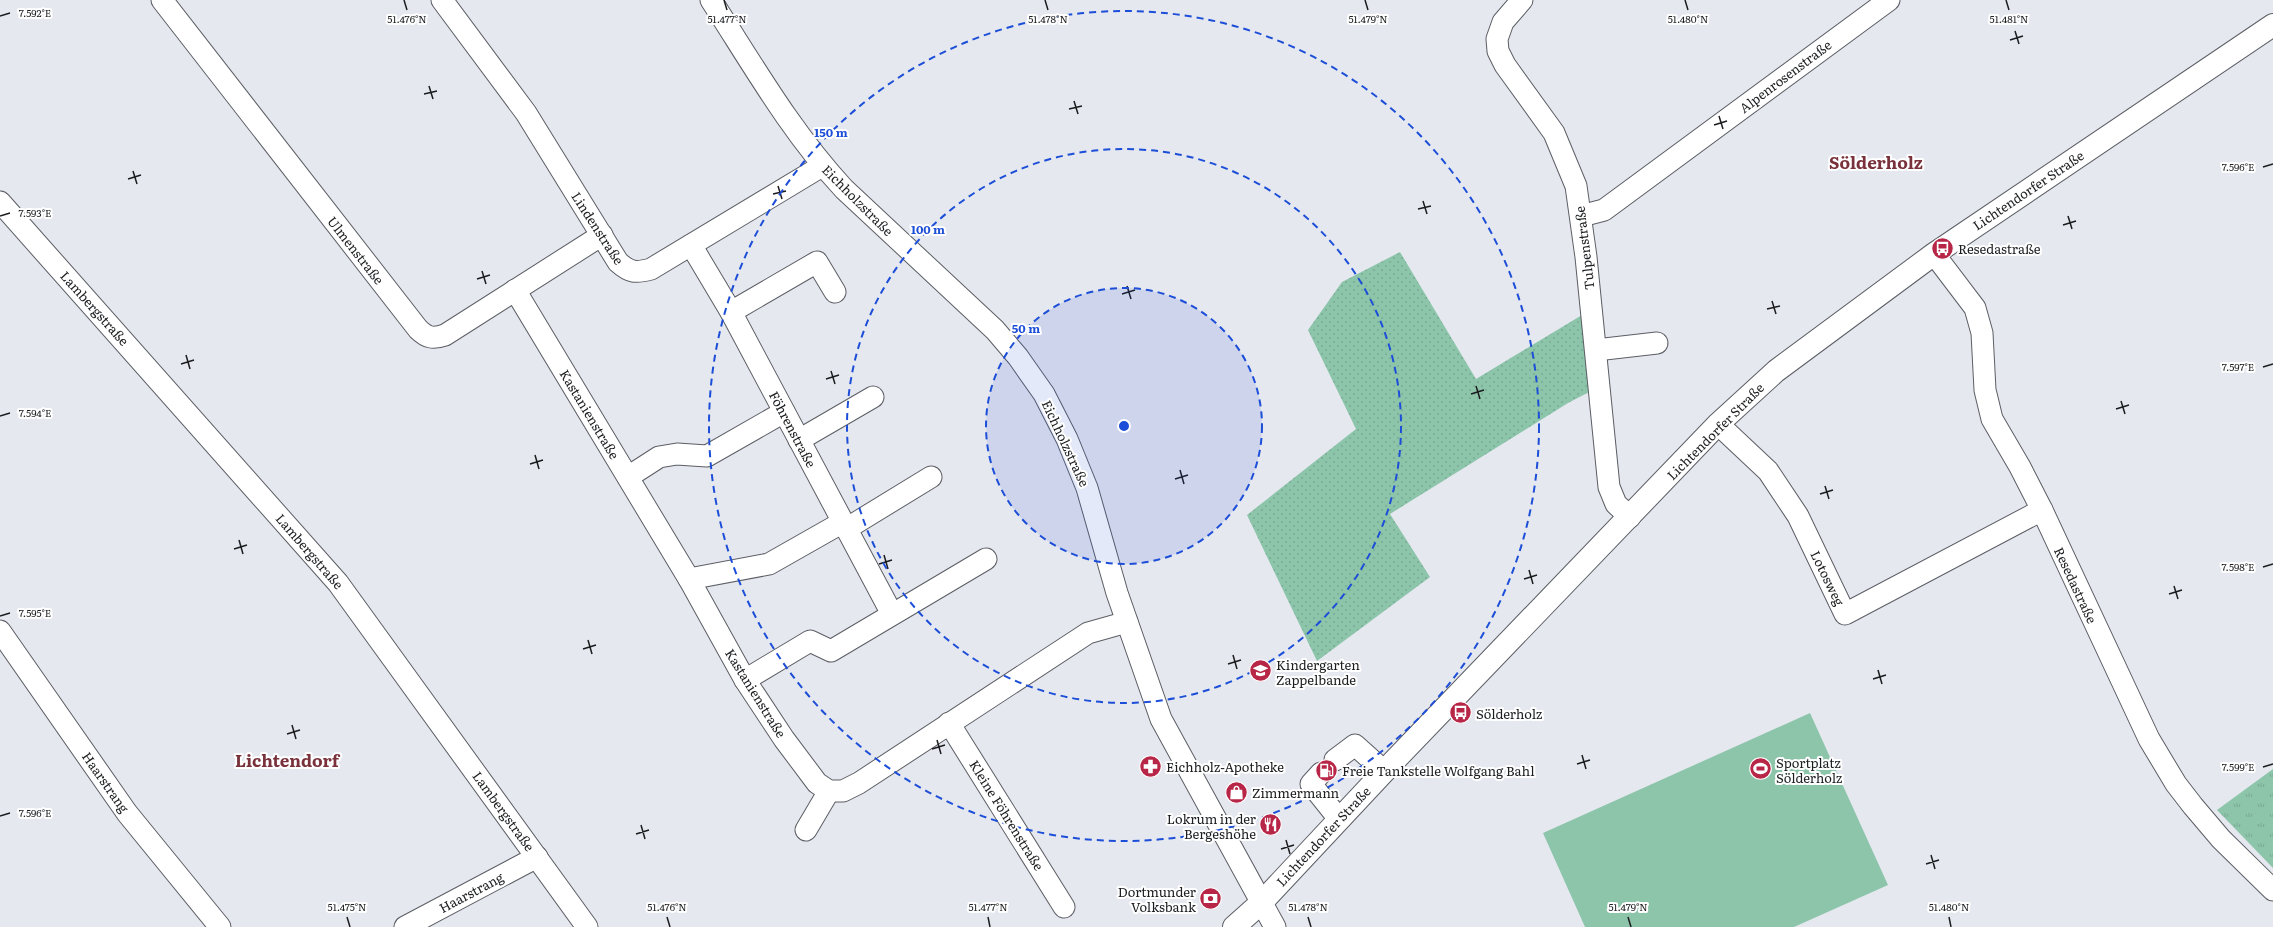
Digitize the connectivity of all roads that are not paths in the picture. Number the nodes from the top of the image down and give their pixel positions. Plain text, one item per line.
1 (162, 0) edge
2 (442, 0) edge
3 (711, 0) edge
4 (1522, 0) edge
5 (1888, 0) edge
6 (2273, 25) edge
7 (822, 166) junction
8 (0, 202) edge
9 (1581, 216) junction
10 (602, 236) junction
11 (691, 245) junction
12 (1934, 254) junction
13 (515, 290) junction
14 (834, 292) dead end
15 (731, 312) junction
16 (1657, 343) dead end
17 (1596, 350) junction
18 (873, 397) dead end
19 (784, 412) junction
20 (1718, 424) junction
21 (798, 440) junction
22 (628, 477) junction
23 (931, 477) dead end
24 (2042, 510) junction
25 (1630, 517) junction
26 (844, 526) junction
27 (986, 559) dead end
28 (689, 579) junction
29 (892, 614) junction
30 (1127, 622) junction
31 (0, 631) edge
32 (745, 680) junction
33 (949, 724) junction
34 (1384, 771) junction
35 (829, 791) junction
36 (1339, 819) junction
37 (806, 830) dead end
38 (537, 857) junction
39 (2273, 890) edge
40 (1262, 902) junction
41 (1064, 907) dead end
42 (220, 927) edge
43 (405, 927) edge
44 (587, 927) edge
45 (1234, 927) edge
46 (1275, 927) edge

1 - 13 street, Ulmenstraße
2 - 10 street, Lindenstraße
3 - 7 street, Eichholzstraße
4 - 9 street, Tulpenstraße
5 - 9 street, Alpenrosenstraße
6 - 12 main road, Lichtendorfer Straße
7 - 11 street, Lindenstraße
7 - 30 street, Eichholzstraße
8 - 38 street, Lambergstraße
9 - 17 street, Tulpenstraße
10 - 11 street, Lindenstraße
10 - 13 street, Ulmenstraße
11 - 15 street, Föhrenstraße
12 - 20 main road, Lichtendorfer Straße
12 - 24 street, Resedastraße
13 - 22 street, Kastanienstraße
14 - 15 street
15 - 19 street, Föhrenstraße
16 - 17 street
17 - 25 street, Tulpenstraße
18 - 21 street
19 - 21 street, Föhrenstraße
19 - 22 street
20 - 24 street, Lotosweg
20 - 25 main road, Lichtendorfer Straße
21 - 26 street, Föhrenstraße
22 - 28 street, Kastanienstraße
23 - 26 street
24 - 39 street, Resedastraße
25 - 34 main road, Lichtendorfer Straße
26 - 28 street
26 - 29 street, Föhrenstraße
27 - 29 street
28 - 32 street, Kastanienstraße
29 - 32 street
30 - 33 street
30 - 40 street, Eichholzstraße
31 - 42 street, Haarstrang
32 - 35 street, Kastanienstraße
33 - 35 street
33 - 41 street, Kleine Föhrenstraße
34 - 36 main road, Lichtendorfer Straße
34 - 36 street
35 - 37 street
36 - 40 main road, Lichtendorfer Straße
38 - 43 street, Haarstrang
38 - 44 street, Lambergstraße
40 - 45 main road, Lichtendorfer Straße
40 - 46 street, Eichholzstraße

